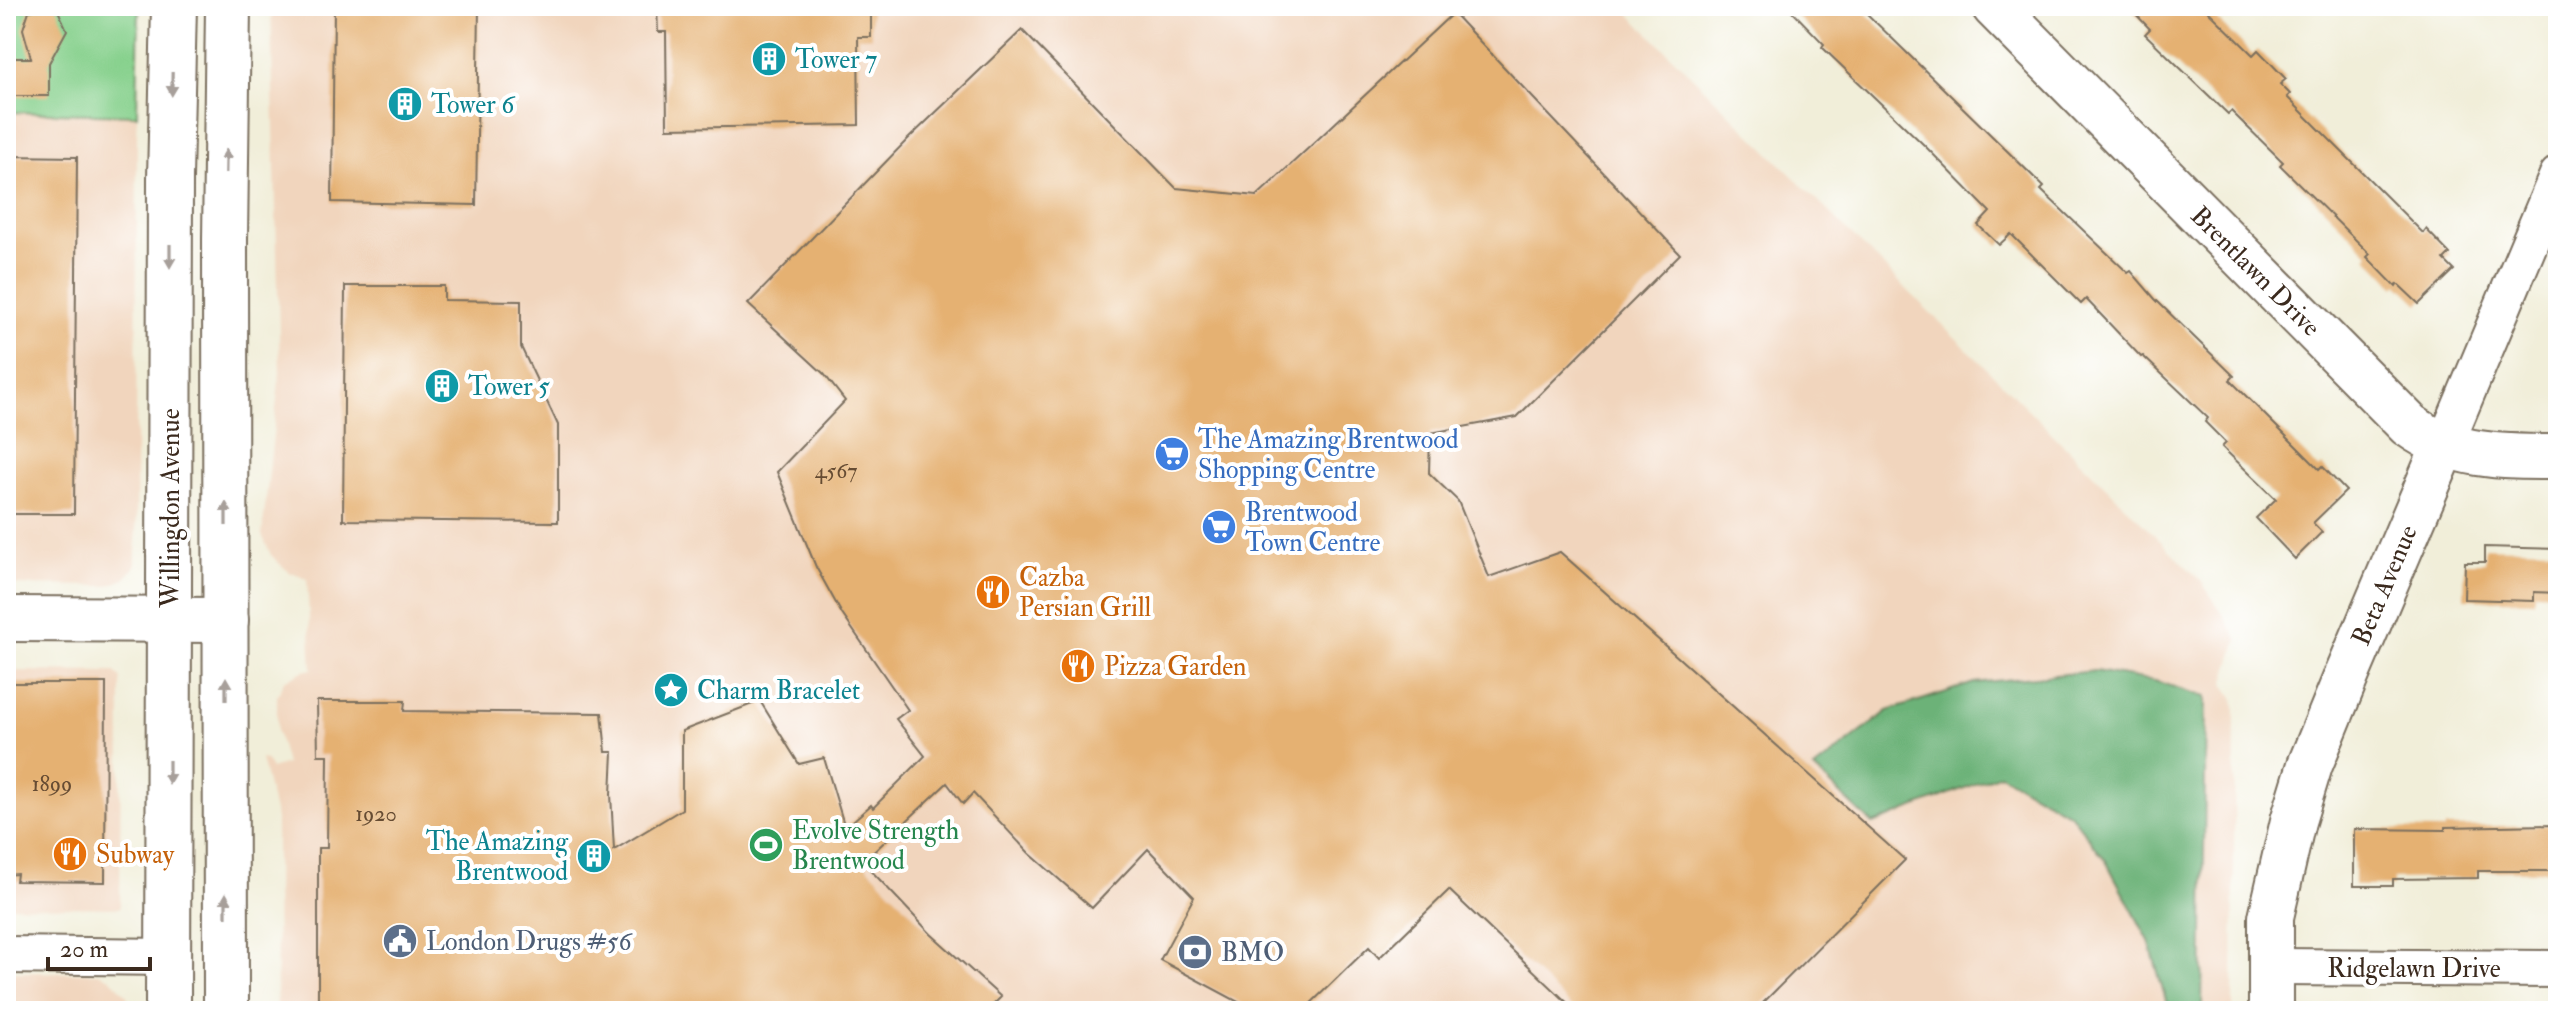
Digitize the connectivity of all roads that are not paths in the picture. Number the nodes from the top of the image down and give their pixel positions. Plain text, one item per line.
1 (174, 6) edge
2 (228, 6) edge
3 (1994, 6) edge
4 (2558, 175) edge
5 (2445, 444) junction
6 (2558, 457) edge
7 (6, 619) edge
8 (170, 620) junction
9 (226, 620) junction
10 (6, 955) edge
11 (168, 957) junction
12 (2271, 967) junction
13 (2558, 969) edge
14 (168, 1011) edge
15 (226, 1011) edge
16 (2271, 1011) edge

1 -> 8 main road, Willingdon Avenue
9 -> 2 main road
3 - 5 main road, Brentlawn Drive
4 - 5 street, Beta Avenue
5 - 6 main road, Brentlawn Drive
5 - 12 main road, Beta Avenue
7 - 8 main road
8 - 9 main road
8 -> 11 main road, Willingdon Avenue
15 -> 9 main road
10 - 11 street
11 - 14 main road, Willingdon Avenue
12 - 13 street, Ridgelawn Drive
12 - 16 main road, Beta Avenue

